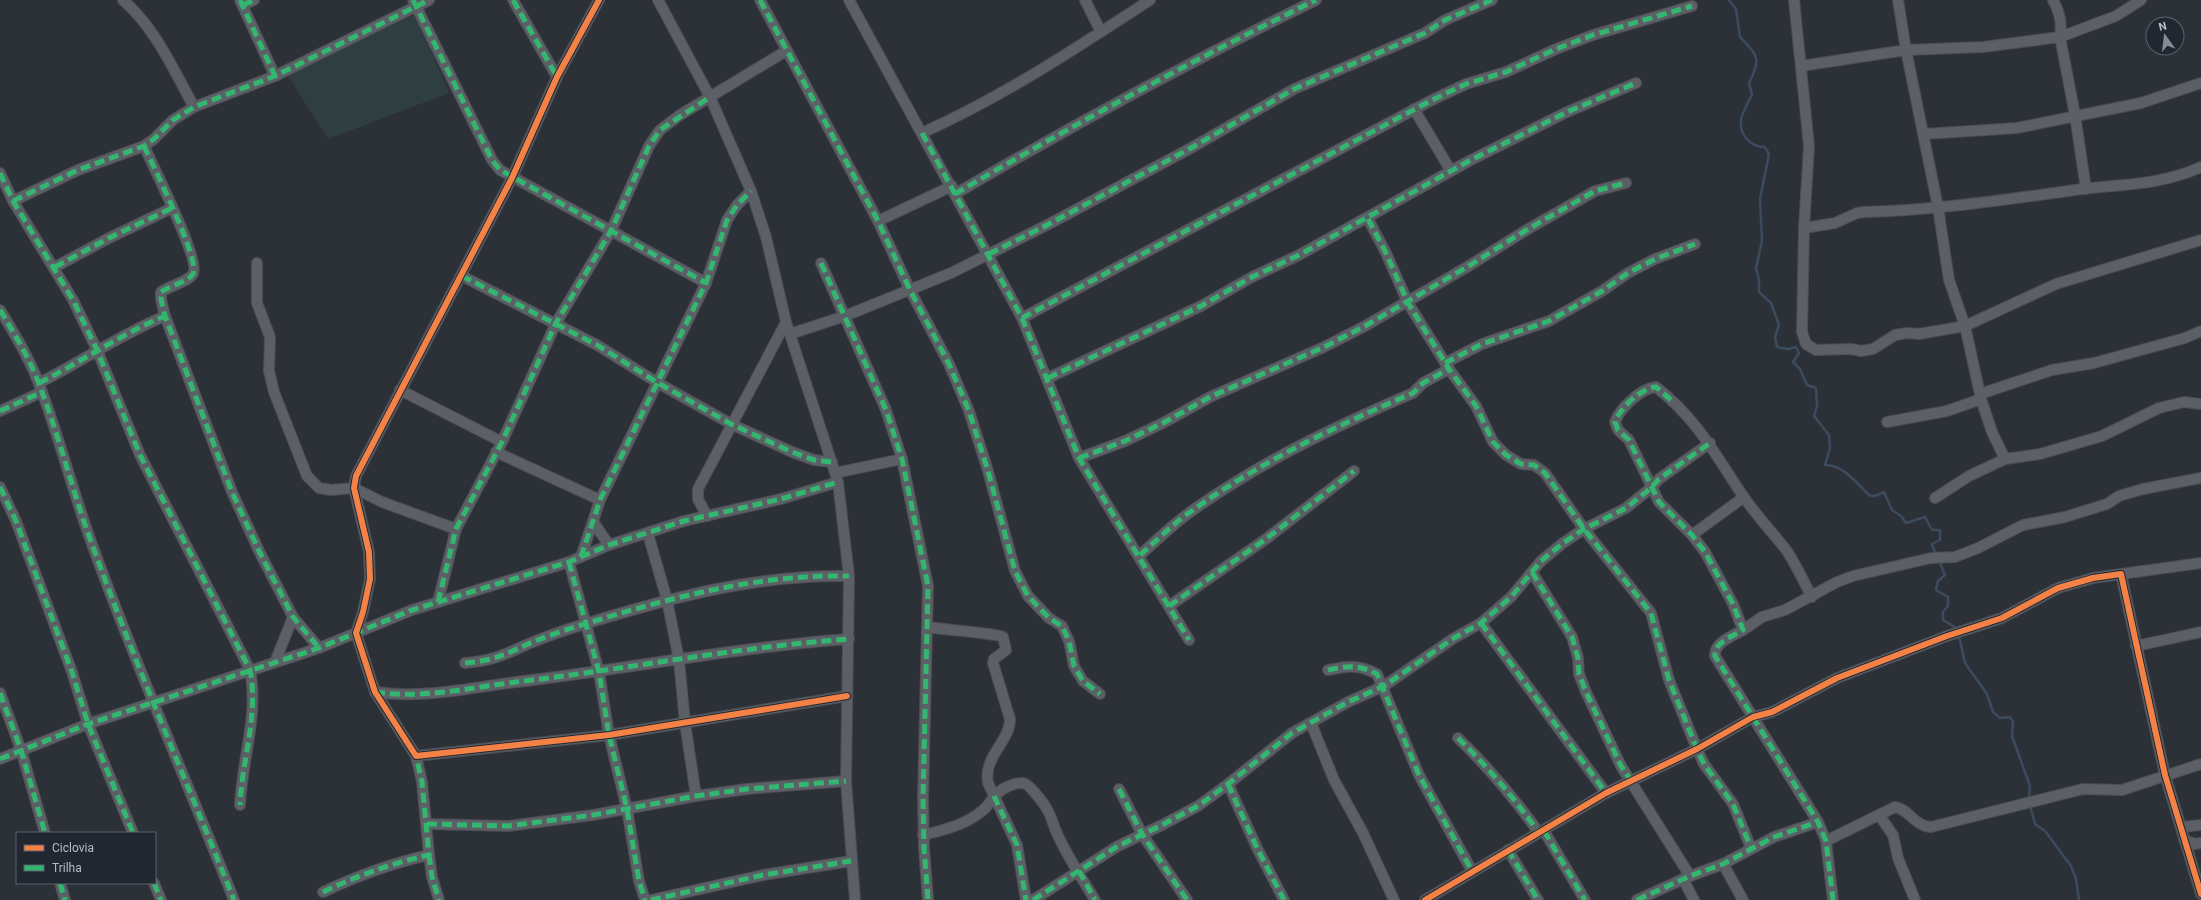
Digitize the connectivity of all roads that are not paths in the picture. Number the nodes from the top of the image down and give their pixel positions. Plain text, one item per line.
1 (123, 0) edge
2 (254, 0) edge
3 (429, 0) edge
4 (513, 0) edge
5 (599, 0) edge
6 (658, 0) edge
7 (760, 0) edge
8 (849, 0) edge
9 (1084, 0) edge
10 (1150, 0) edge
11 (1316, 0) edge
12 (1492, 0) edge
13 (1794, 0) edge
14 (1898, 0) edge
15 (2053, 0) edge
16 (2141, 0) edge
17 (242, 3) edge
18 (414, 3) edge
19 (1692, 6) dead end
20 (1101, 32) junction
21 (2060, 37) junction
22 (1906, 50) junction
23 (786, 51) junction
24 (1801, 66) junction
25 (275, 76) junction
26 (557, 77) junction
27 (1636, 83) dead end
28 (2201, 83) edge
29 (710, 97) junction
30 (194, 107) junction
31 (1414, 110) junction
32 (2075, 115) junction
33 (922, 133) junction
34 (1924, 134) junction
35 (144, 146) junction
36 (2201, 167) edge
37 (1452, 171) junction
38 (0, 173) edge
39 (512, 178) junction
40 (1626, 183) dead end
41 (2086, 189) junction
42 (953, 190) junction
43 (751, 191) junction
44 (13, 201) junction
45 (172, 208) junction
46 (1938, 208) junction
47 (1368, 218) junction
48 (878, 221) junction
49 (1804, 228) junction
50 (610, 231) junction
51 (2201, 240) edge
52 (1695, 244) dead end
53 (989, 254) junction
54 (257, 263) dead end
55 (821, 263) dead end
56 (54, 267) junction
57 (462, 276) junction
58 (706, 283) junction
59 (910, 290) junction
60 (1408, 303) junction
61 (0, 310) edge
62 (165, 316) junction
63 (845, 316) junction
64 (1022, 318) junction
65 (556, 322) junction
66 (786, 322) junction
67 (1965, 326) junction
68 (2201, 331) edge
69 (790, 334) junction
70 (97, 350) junction
71 (1447, 366) junction
72 (1048, 378) junction
73 (658, 384) junction
74 (40, 388) junction
75 (400, 390) junction
76 (1981, 397) junction
77 (2201, 404) edge
78 (0, 411) edge
79 (1887, 422) dead end
80 (731, 424) junction
81 (502, 442) junction
82 (1710, 442) junction
83 (496, 452) junction
84 (1079, 458) junction
85 (902, 459) junction
86 (2005, 459) junction
87 (832, 462) junction
88 (1354, 471) dead end
89 (837, 477) junction
90 (2201, 478) edge
91 (0, 487) edge
92 (354, 488) junction
93 (1651, 488) junction
94 (1744, 497) junction
95 (1935, 498) dead end
96 (600, 500) junction
97 (707, 516) junction
98 (594, 523) junction
99 (456, 529) junction
100 (1584, 529) junction
101 (648, 534) junction
102 (1692, 535) junction
103 (609, 545) junction
104 (1140, 555) junction
105 (581, 557) junction
106 (569, 562) junction
107 (2201, 563) edge
108 (1532, 572) junction
109 (2121, 574) junction
110 (849, 576) junction
111 (1812, 597) junction
112 (667, 600) junction
113 (438, 602) junction
114 (1169, 606) junction
115 (293, 617) junction
116 (587, 623) junction
117 (1481, 623) junction
118 (928, 627) junction
119 (1743, 630) junction
120 (356, 632) junction
121 (2201, 632) edge
122 (849, 639) junction
123 (1189, 640) dead end
124 (2136, 646) junction
125 (319, 648) junction
126 (678, 660) junction
127 (275, 662) junction
128 (465, 663) dead end
129 (250, 670) junction
130 (1328, 670) dead end
131 (600, 672) junction
132 (1384, 686) junction
133 (375, 692) junction
134 (0, 693) edge
135 (1100, 694) dead end
136 (847, 696) junction
137 (152, 702) junction
138 (1753, 717) junction
139 (685, 723) junction
140 (1311, 723) junction
141 (88, 724) junction
142 (609, 735) junction
143 (1458, 738) dead end
144 (1697, 749) junction
145 (21, 750) junction
146 (416, 756) junction
147 (0, 759) edge
148 (2201, 764) edge
149 (2165, 775) junction
150 (846, 781) junction
151 (1632, 782) junction
152 (1228, 784) junction
153 (1119, 789) dead end
154 (1606, 794) junction
155 (696, 796) junction
156 (994, 796) junction
157 (240, 805) dead end
158 (627, 809) junction
159 (1879, 815) junction
160 (1818, 822) junction
161 (427, 824) junction
162 (2201, 825) edge
163 (2181, 827) junction
164 (45, 832) edge
165 (133, 832) edge
166 (1542, 832) junction
167 (1142, 834) junction
168 (923, 835) junction
169 (2184, 840) junction
170 (1826, 841) junction
171 (2201, 843) edge
172 (1751, 848) junction
173 (1508, 850) junction
174 (429, 855) junction
175 (851, 861) junction
176 (1723, 864) junction
177 (1078, 871) junction
178 (1472, 871) junction
179 (1686, 877) junction
180 (60, 884) edge
181 (154, 884) edge
182 (323, 892) dead end
183 (2201, 894) edge
184 (65, 900) edge
185 (161, 900) edge
186 (234, 900) edge
187 (439, 900) edge
188 (645, 900) edge
189 (651, 900) edge
190 (855, 900) edge
191 (928, 900) edge
192 (1026, 900) edge
193 (1033, 900) edge
194 (1095, 900) edge
195 (1187, 900) edge
196 (1284, 900) edge
197 (1394, 900) edge
198 (1425, 900) edge
199 (1538, 900) edge
200 (1585, 900) edge
201 (1637, 900) edge
202 (1694, 900) edge
203 (1744, 900) edge
204 (1833, 900) edge
205 (1915, 900) edge

1 - 30 street
2 - 17 street
3 - 18 street
4 - 26 street
5 - 26 street
6 - 29 street
7 - 23 street
8 - 33 street
9 - 20 street
10 - 20 street
11 - 42 street
12 - 53 street
13 - 24 street
14 - 22 street
15 - 21 street
16 - 21 street
17 - 25 street
18 - 25 street
18 - 39 street
19 - 31 street
20 - 33 street
21 - 22 street
21 - 32 street
22 - 24 street
22 - 34 street
23 - 29 street
23 - 48 street
24 - 49 street
25 - 30 street
26 - 39 street
27 - 37 street
28 - 32 street
29 - 43 street
29 - 50 street
30 - 35 street
31 - 37 street
31 - 64 street
32 - 34 street
32 - 41 street
33 - 42 street
34 - 46 street
35 - 44 street
35 - 45 street
36 - 41 street
37 - 47 street
38 - 44 street
39 - 50 street
39 - 57 street
40 - 60 street
41 - 46 street
42 - 48 street
42 - 53 street
43 - 58 street
43 - 66 street
44 - 56 street
45 - 56 street
45 - 62 street
46 - 49 street
46 - 67 street
47 - 60 street
47 - 72 street
48 - 59 street
49 - 67 street
50 - 58 street
50 - 65 street
51 - 67 street
52 - 71 street
53 - 59 street
53 - 64 street
54 - 92 street
55 - 63 street
56 - 70 street
57 - 65 street
57 - 75 street
58 - 73 street
59 - 63 street
59 - 135 street
60 - 71 street
60 - 84 street
61 - 74 street
62 - 70 street
62 - 115 street
63 - 69 street
63 - 85 street
64 - 72 street
65 - 73 street
65 - 81 street
66 - 69 street
66 - 80 street
67 - 76 street
68 - 76 street
69 - 87 street
70 - 74 street
70 - 129 street
71 - 100 street
71 - 104 street
72 - 84 street
73 - 80 street
73 - 96 street
74 - 78 street
74 - 137 street
75 - 81 street
75 - 92 street
76 - 79 street
76 - 86 street
77 - 86 street
80 - 87 street
80 - 97 street
81 - 83 street
82 - 93 street
82 - 93 street
82 - 94 street
83 - 96 street
83 - 99 street
84 - 104 street
85 - 89 street
85 - 118 street
86 - 95 street
87 - 89 street
88 - 114 street
89 - 97 street
89 - 110 street
90 - 111 street
91 - 141 street
92 - 99 street
92 - 120 street
93 - 100 street
93 - 102 street
94 - 102 street
94 - 111 street
96 - 98 street
97 - 101 street
98 - 103 street
98 - 105 street
99 - 113 street
100 - 108 street
100 - 144 street
101 - 103 street
101 - 112 street
102 - 119 street
103 - 105 street
104 - 114 street
105 - 106 street
106 - 113 street
106 - 116 street
107 - 109 street
108 - 117 street
108 - 151 street
109 - 124 street
109 - 138 street
110 - 112 street
110 - 122 street
111 - 119 street
112 - 116 street
112 - 126 street
113 - 120 street
114 - 123 street
115 - 125 street
115 - 127 street
116 - 128 street
116 - 131 street
117 - 132 street
117 - 154 street
118 - 156 street
118 - 168 street
119 - 138 street
120 - 125 street
120 - 133 street
121 - 124 street
122 - 126 street
122 - 136 street
124 - 149 street
125 - 127 street
126 - 131 street
126 - 139 street
127 - 129 street
129 - 137 street
129 - 157 street
130 - 132 street
131 - 133 street
131 - 142 street
132 - 140 street
132 - 178 street
133 - 146 street
134 - 145 street
136 - 139 street
136 - 150 street
137 - 141 street
137 - 186 street
138 - 144 street
138 - 160 street
139 - 142 street
139 - 155 street
140 - 152 street
140 - 197 street
141 - 145 street
141 - 165 street
142 - 146 street
142 - 158 street
143 - 166 street
144 - 151 street
144 - 172 street
145 - 147 street
145 - 164 street
146 - 161 street
148 - 149 street
149 - 159 street
149 - 163 street
150 - 155 street
150 - 175 street
151 - 154 street
151 - 179 street
152 - 167 street
152 - 196 street
153 - 167 street
154 - 166 street
155 - 158 street
156 - 168 street
156 - 177 street
156 - 192 street
158 - 161 street
158 - 188 street
159 - 170 street
159 - 205 street
160 - 170 street
160 - 172 street
161 - 174 street
162 - 163 street
163 - 169 street
166 - 173 street
166 - 200 street
167 - 177 street
167 - 195 street
168 - 191 street
169 - 171 street
169 - 183 street
170 - 204 street
172 - 176 street
173 - 178 street
173 - 199 street
174 - 182 street
174 - 187 street
175 - 189 street
175 - 190 street
176 - 179 street
176 - 203 street
177 - 193 street
177 - 194 street
178 - 198 street
179 - 201 street
179 - 202 street
180 - 184 street
181 - 185 street

